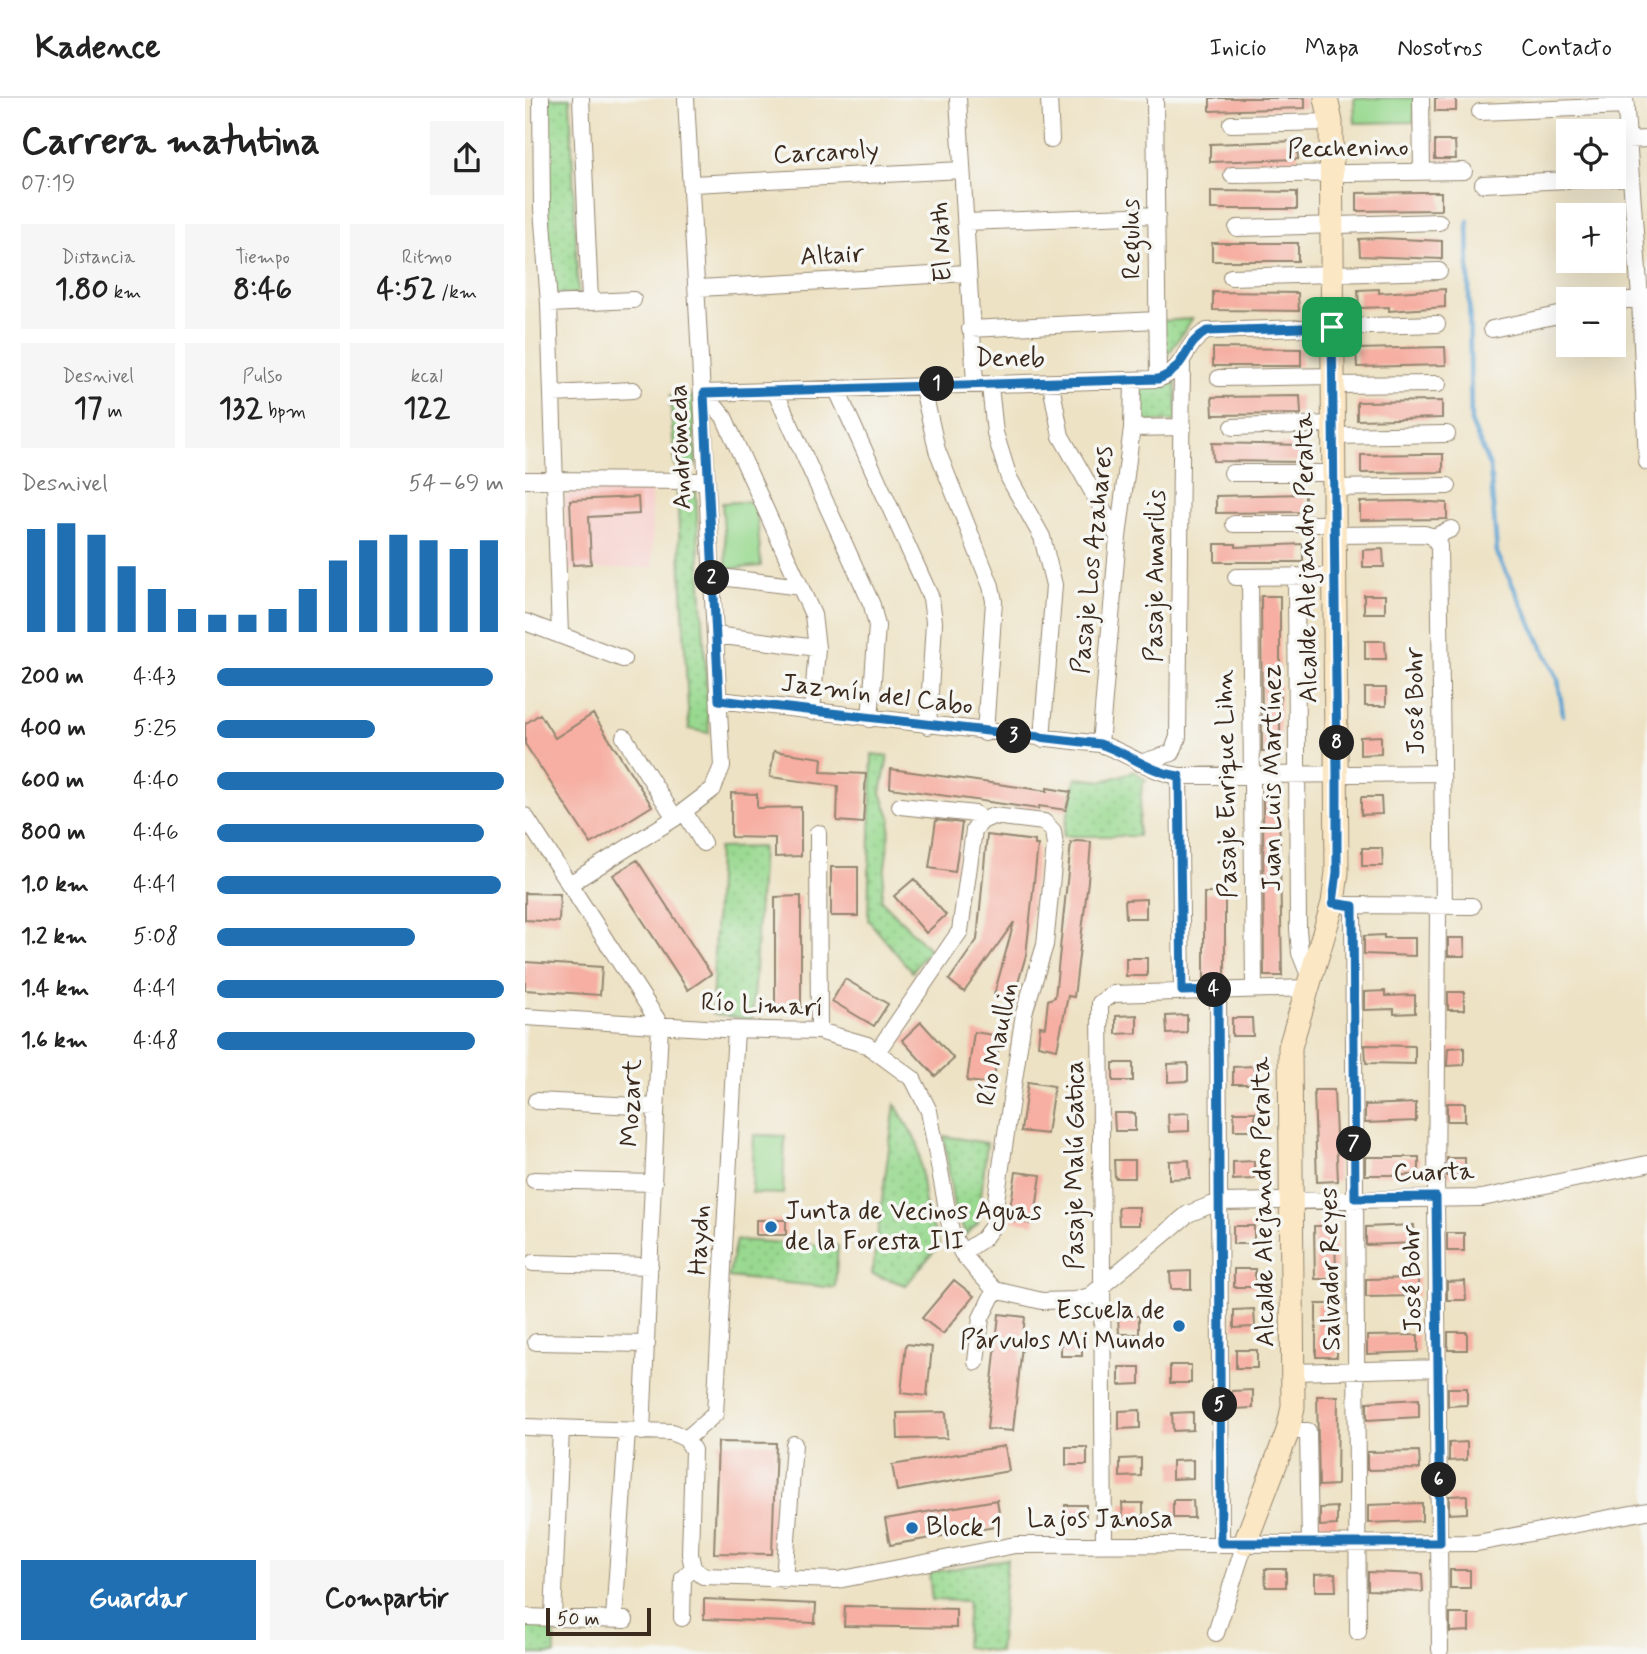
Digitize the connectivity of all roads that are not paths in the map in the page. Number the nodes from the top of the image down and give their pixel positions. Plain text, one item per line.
1 (541, 98) edge
2 (581, 98) edge
3 (687, 98) edge
4 (958, 98) edge
5 (1049, 98) edge
6 (1155, 98) edge
7 (1326, 98) edge
8 (1421, 98) edge
9 (1625, 102) edge
10 (1480, 112) dead end
11 (1331, 122) junction
12 (1231, 124) dead end
13 (1647, 139) edge
14 (1051, 140) dead end
15 (1628, 140) junction
16 (962, 170) junction
17 (1464, 171) dead end
18 (1422, 172) junction
19 (1332, 173) junction
20 (1232, 175) dead end
21 (1631, 177) junction
22 (692, 184) junction
23 (1483, 184) dead end
24 (533, 208) edge
25 (1157, 215) junction
26 (966, 222) junction
27 (1439, 222) dead end
28 (1333, 225) junction
29 (1237, 228) dead end
30 (1439, 271) dead end
31 (968, 273) junction
32 (1332, 275) junction
33 (1231, 277) dead end
34 (699, 288) junction
35 (1644, 297) edge
36 (633, 300) dead end
37 (1626, 300) edge
38 (590, 301) junction
39 (549, 304) junction
40 (1556, 316) edge
41 (1157, 320) junction
42 (1437, 324) dead end
43 (1332, 327) junction
44 (970, 329) junction
45 (1492, 329) dead end
46 (1182, 365) junction
47 (1219, 378) dead end
48 (1158, 379) junction
49 (1333, 380) junction
50 (1133, 381) junction
51 (922, 384) junction
52 (982, 384) junction
53 (1438, 384) dead end
54 (1051, 385) junction
55 (836, 388) junction
56 (633, 390) dead end
57 (775, 391) junction
58 (704, 393) junction
59 (553, 394) junction
60 (1183, 427) junction
61 (1233, 427) dead end
62 (1132, 428) junction
63 (1333, 430) junction
64 (1447, 434) dead end
65 (1647, 462) edge
66 (1232, 473) dead end
67 (525, 480) edge
68 (556, 481) junction
69 (706, 481) junction
70 (1334, 481) junction
71 (1448, 486) dead end
72 (1234, 524) dead end
73 (1451, 529) dead end
74 (1335, 530) junction
75 (1118, 537) junction
76 (1434, 537) junction
77 (712, 576) junction
78 (1296, 576) junction
79 (1336, 576) junction
80 (801, 587) junction
81 (525, 622) edge
82 (560, 635) junction
83 (715, 635) junction
84 (817, 648) junction
85 (623, 659) dead end
86 (719, 700) junction
87 (812, 712) junction
88 (870, 719) junction
89 (928, 726) junction
90 (985, 733) junction
91 (624, 737) dead end
92 (1042, 739) junction
93 (1100, 744) junction
94 (1140, 763) junction
95 (1441, 773) junction
96 (1337, 774) junction
97 (1297, 775) junction
98 (1179, 776) junction
99 (1251, 776) junction
100 (900, 806) dead end
101 (679, 815) junction
102 (525, 816) edge
103 (982, 821) junction
104 (818, 833) dead end
105 (703, 843) dead end
106 (571, 883) junction
107 (1343, 904) junction
108 (1472, 906) dead end
109 (1441, 907) junction
110 (1308, 983) junction
111 (1254, 989) junction
112 (1218, 990) junction
113 (1182, 991) junction
114 (525, 1017) edge
115 (660, 1024) junction
116 (736, 1030) junction
117 (819, 1031) junction
118 (877, 1052) junction
119 (536, 1101) dead end
120 (656, 1107) junction
121 (1647, 1164) edge
122 (534, 1180) dead end
123 (654, 1184) junction
124 (1436, 1197) junction
125 (1355, 1198) junction
126 (1292, 1200) junction
127 (1219, 1202) junction
128 (962, 1253) junction
129 (533, 1263) dead end
130 (650, 1266) junction
131 (1101, 1289) junction
132 (995, 1290) junction
133 (536, 1342) dead end
134 (647, 1344) junction
135 (976, 1362) dead end
136 (1439, 1368) junction
137 (1357, 1370) junction
138 (1293, 1372) junction
139 (525, 1427) edge
140 (561, 1429) junction
141 (635, 1432) junction
142 (1289, 1432) junction
143 (686, 1439) junction
144 (794, 1444) dead end
145 (1647, 1511) edge
146 (1221, 1543) junction
147 (1245, 1543) junction
148 (1359, 1543) junction
149 (1440, 1543) junction
150 (1104, 1544) junction
151 (1310, 1544) junction
152 (693, 1568) junction
153 (784, 1580) junction
154 (525, 1617) edge
155 (553, 1618) junction
156 (682, 1618) dead end
157 (1358, 1632) dead end
158 (1216, 1633) dead end
159 (1440, 1650) dead end

1 - 24 street
2 - 38 street
3 - 22 street, Andrómeda
4 - 16 street, El Nath
5 - 14 street
6 - 25 street, Regulus
7 - 11 street, Alcalde Alejandro Peralta
8 - 18 street
9 - 10 street
9 - 15 street
11 - 12 street
11 - 19 street, Alcalde Alejandro Peralta
13 - 15 street
15 - 21 street
16 - 22 street, Carcaroly
16 - 26 street, El Nath
17 - 18 street, Pecchenino
18 - 19 street, Pecchenino
19 - 20 street, Pecchenino
19 - 28 street, Alcalde Alejandro Peralta
21 - 23 street
21 - 35 street
22 - 34 street, Andrómeda
24 - 39 street
25 - 26 street
25 - 41 street, Regulus
26 - 31 street, El Nath
27 - 28 street
28 - 29 street
28 - 32 street, Alcalde Alejandro Peralta
30 - 32 street
31 - 34 street, Altair
31 - 44 street, El Nath
32 - 33 street
32 - 43 street, Alcalde Alejandro Peralta
34 - 58 street, Andrómeda
35 - 37 street
35 - 65 street
36 - 38 street
38 - 39 street
39 - 59 street
40 - 45 street
41 - 44 street
41 - 48 street, Regulus
42 - 43 street
43 - 46 street, Deneb
43 - 49 street, Alcalde Alejandro Peralta
44 - 52 street, El Nath
46 - 48 street, Deneb
46 - 60 street, Pasaje Amarilis
47 - 49 street
48 - 50 street, Deneb
49 - 53 street
49 - 63 street, Alcalde Alejandro Peralta
50 - 54 street, Deneb
50 - 62 street, Pasaje Los Azahares
51 - 52 street, Deneb
51 - 55 street, Deneb
51 - 90 street
52 - 54 street, Deneb
52 - 92 street, El Nath
54 - 75 street
55 - 57 street, Deneb
55 - 89 street
56 - 59 street
57 - 58 street, Deneb
57 - 88 street
58 - 69 street, Andrómeda
58 - 80 street
59 - 68 street
60 - 62 street
60 - 94 street, Pasaje Amarilis
61 - 63 street
62 - 75 street, Pasaje Los Azahares
63 - 64 street
63 - 70 street, Alcalde Alejandro Peralta
66 - 70 street
67 - 68 street
68 - 69 street
68 - 82 street
69 - 77 street, Andrómeda
70 - 71 street
70 - 74 street, Alcalde Alejandro Peralta
72 - 74 street
73 - 76 street
74 - 76 street
74 - 79 street, Alcalde Alejandro Peralta
75 - 93 street, Pasaje Los Azahares
76 - 95 street, José Bohr
77 - 80 street
77 - 83 street, Andrómeda
78 - 79 street
78 - 97 street, Juan Luis Martínez
78 - 99 street, Pasaje Enrique Lihn
79 - 96 street, Alcalde Alejandro Peralta
80 - 84 street
81 - 82 street
82 - 85 street
83 - 84 street
83 - 86 street, Andrómeda
84 - 87 street
86 - 87 street, Jazmín del Cabo
86 - 101 street, Andrómeda
87 - 88 street, Jazmín del Cabo
88 - 89 street, Jazmín del Cabo
89 - 90 street, Jazmín del Cabo
90 - 92 street, Jazmín del Cabo
91 - 101 street
92 - 93 street, Jazmín del Cabo
93 - 94 street, Jazmín del Cabo
94 - 98 street, Jazmín del Cabo
95 - 96 street, Jazmín del Cabo
95 - 109 street, José Bohr
96 - 97 street, Jazmín del Cabo
96 - 107 street, Alcalde Alejandro Peralta
97 - 99 street, Jazmín del Cabo
97 - 110 street, Juan Luis Martínez
98 - 99 street, Jazmín del Cabo
98 - 113 street
99 - 111 street, Pasaje Enrique Lihn
100 - 103 street
101 - 105 street
101 - 106 street, Andrómeda
102 - 106 street, Mozart
103 - 118 street
103 - 128 street, Río Maullin
104 - 117 street
106 - 115 street, Mozart
107 - 109 street
107 - 110 street, Alcalde Alejandro Peralta
107 - 125 street, Salvador Reyes
108 - 109 street
109 - 124 street, José Bohr
110 - 111 street
110 - 126 street, Alcalde Alejandro Peralta
111 - 112 street
112 - 113 street
112 - 127 street
113 - 131 street, Pasaje Malú Gatica
114 - 115 street, Río Limarí
115 - 116 street, Río Limarí
115 - 120 street, Mozart
116 - 117 street, Río Limarí
116 - 143 street, Haydn
117 - 118 street, Río Limarí
118 - 128 street, Río Limarí
119 - 120 street
120 - 123 street, Mozart
121 - 124 street, Cuarta
122 - 123 street
123 - 130 street, Mozart
124 - 125 street, Cuarta
124 - 136 street, José Bohr
125 - 126 street, Cuarta
125 - 137 street, Salvador Reyes
126 - 127 street, Cuarta
126 - 138 street, Alcalde Alejandro Peralta
127 - 131 street, Cuarta
127 - 146 street
128 - 132 street, Río Limarí
129 - 130 street
130 - 134 street, Mozart
131 - 132 street, Cuarta
131 - 150 street, Pasaje Malú Gatica
132 - 135 street
133 - 134 street
134 - 141 street, Mozart
136 - 137 street
136 - 149 street, José Bohr
137 - 138 street
137 - 148 street, Salvador Reyes
138 - 142 street, Alcalde Alejandro Peralta
139 - 140 street
140 - 141 street
140 - 155 street
141 - 143 street
141 - 155 street, Mozart
142 - 147 street, Alcalde Alejandro Peralta
142 - 151 street
143 - 152 street
144 - 153 street
145 - 149 street, Lajos Janosa
146 - 147 street, Lajos Janosa
146 - 150 street, Lajos Janosa
147 - 151 street, Lajos Janosa
147 - 158 street
148 - 149 street, Lajos Janosa
148 - 151 street, Lajos Janosa
148 - 157 street, Salvador Reyes
149 - 159 street, José Bohr
150 - 153 street, Lajos Janosa
152 - 153 street, Lajos Janosa
152 - 156 street
154 - 155 street

